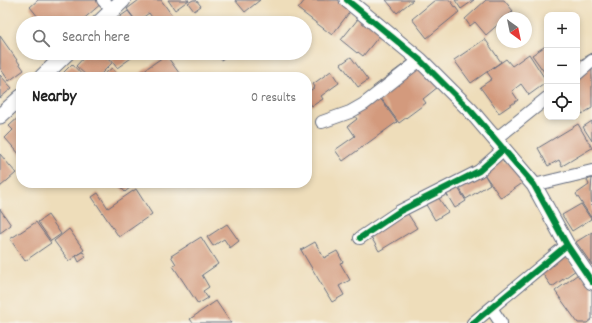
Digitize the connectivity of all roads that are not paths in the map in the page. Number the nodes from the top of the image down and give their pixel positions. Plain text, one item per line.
1 (347, 0) edge
2 (113, 3) edge
3 (104, 16) edge
4 (60, 60) edge
5 (420, 60) junction
6 (592, 61) edge
7 (580, 71) edge
8 (47, 72) edge
9 (544, 101) edge
10 (16, 102) edge
11 (0, 116) edge
12 (322, 122) dead end
13 (500, 144) junction
14 (592, 172) edge
15 (534, 185) junction
16 (360, 238) dead end
17 (567, 245) junction
18 (592, 282) edge
19 (491, 308) junction
20 (473, 323) edge
21 (501, 323) edge

1 - 5 street
2 - 3 street
4 - 8 street
5 - 12 street
5 - 13 street
6 - 7 street
9 - 13 street
10 - 11 street
13 - 15 street
13 - 16 street
14 - 15 street
15 - 17 street
17 - 18 street
17 - 19 street
19 - 20 street
19 - 21 street

